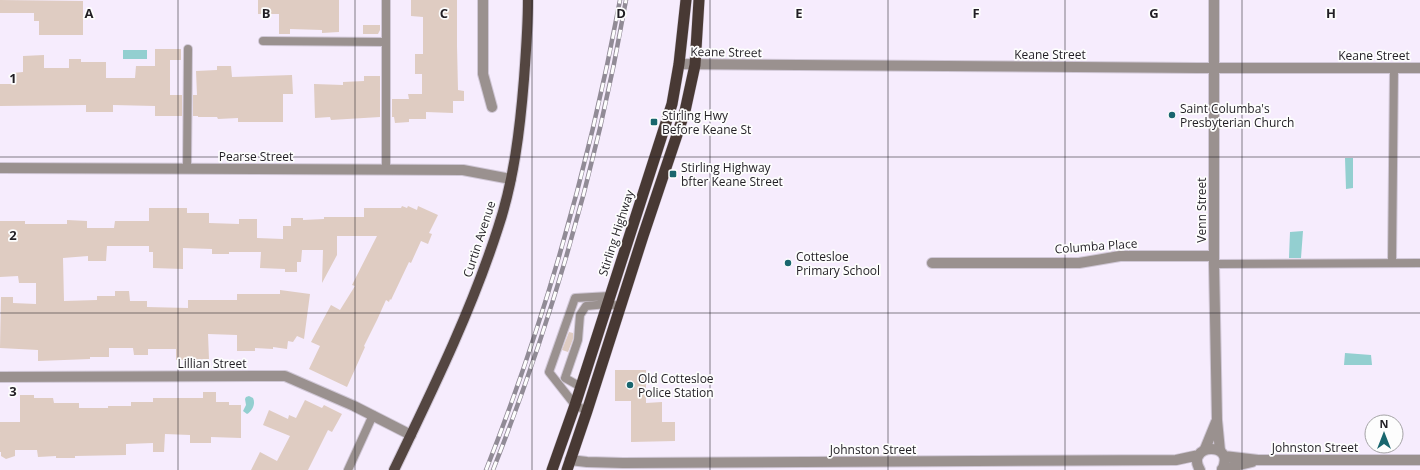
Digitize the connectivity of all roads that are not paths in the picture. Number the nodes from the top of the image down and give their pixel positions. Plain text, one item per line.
1 (386, 0) edge
2 (483, 0) edge
3 (528, 0) edge
4 (686, 0) edge
5 (699, 0) edge
6 (1214, 0) edge
7 (263, 41) dead end
8 (386, 42) junction
9 (188, 49) dead end
10 (680, 64) junction
11 (695, 65) junction
12 (1214, 68) junction
13 (1394, 68) junction
14 (1420, 68) edge
15 (492, 108) dead end
16 (0, 168) edge
17 (187, 169) junction
18 (386, 169) junction
19 (511, 179) junction
20 (1214, 260) junction
21 (932, 263) dead end
22 (1392, 263) junction
23 (1420, 263) edge
24 (609, 300) junction
25 (620, 306) junction
26 (0, 378) edge
27 (581, 387) junction
28 (575, 405) junction
29 (587, 411) junction
30 (373, 415) junction
31 (1217, 420) junction
32 (411, 435) junction
33 (1202, 452) junction
34 (1222, 454) junction
35 (1176, 460) junction
36 (1258, 460) junction
37 (1420, 460) edge
38 (569, 465) edge
39 (693, 466) edge
40 (966, 466) edge
41 (623, 467) edge
42 (1199, 468) edge
43 (348, 470) edge
44 (394, 470) edge
45 (552, 470) edge
46 (1222, 470) edge

1 - 8 lane
2 - 15 street
3 - 19 main road, Curtin Avenue
4 - 10 highway, Stirling Highway
5 - 11 highway
6 - 12 street, Venn Street
7 - 8 lane
8 - 18 lane
9 - 17 lane
10 - 11 street, Keane Street
10 - 24 highway, Stirling Highway
11 - 12 street, Keane Street
11 - 25 highway
12 - 13 street, Keane Street
12 - 20 street, Venn Street
13 - 14 street, Keane Street
13 - 22 lane
16 - 17 street, Pearse Street
17 - 18 street, Pearse Street
18 - 19 street, Pearse Street
19 - 32 main road, Curtin Avenue
20 - 21 street, Columba Place
20 - 22 lane
20 - 31 street, Venn Street
22 - 23 lane
24 - 25 lane
24 - 27 highway, Stirling Highway
24 - 27 lane
24 - 28 lane
25 - 29 highway
26 - 30 street, Lillian Street
27 - 28 highway, Stirling Highway
28 - 29 lane
28 - 45 highway, Stirling Highway
29 - 38 highway
30 - 32 street, Lillian Street
30 - 43 lane
31 - 33 street, Venn Street
31 - 34 street, Venn Street
32 - 44 main road, Curtin Avenue
33 - 34 street, Johnston Street
33 - 35 street, Johnston Street
33 - 42 street, Venn Street
34 - 36 street, Johnston Street
34 - 46 street, Venn Street
35 - 40 street, Johnston Street
35 - 42 street, Johnston Street
36 - 37 street, Johnston Street
36 - 46 street, Johnston Street
38 - 41 street, Johnston Street
39 - 40 street, Johnston Street
39 - 41 street, Johnston Street

